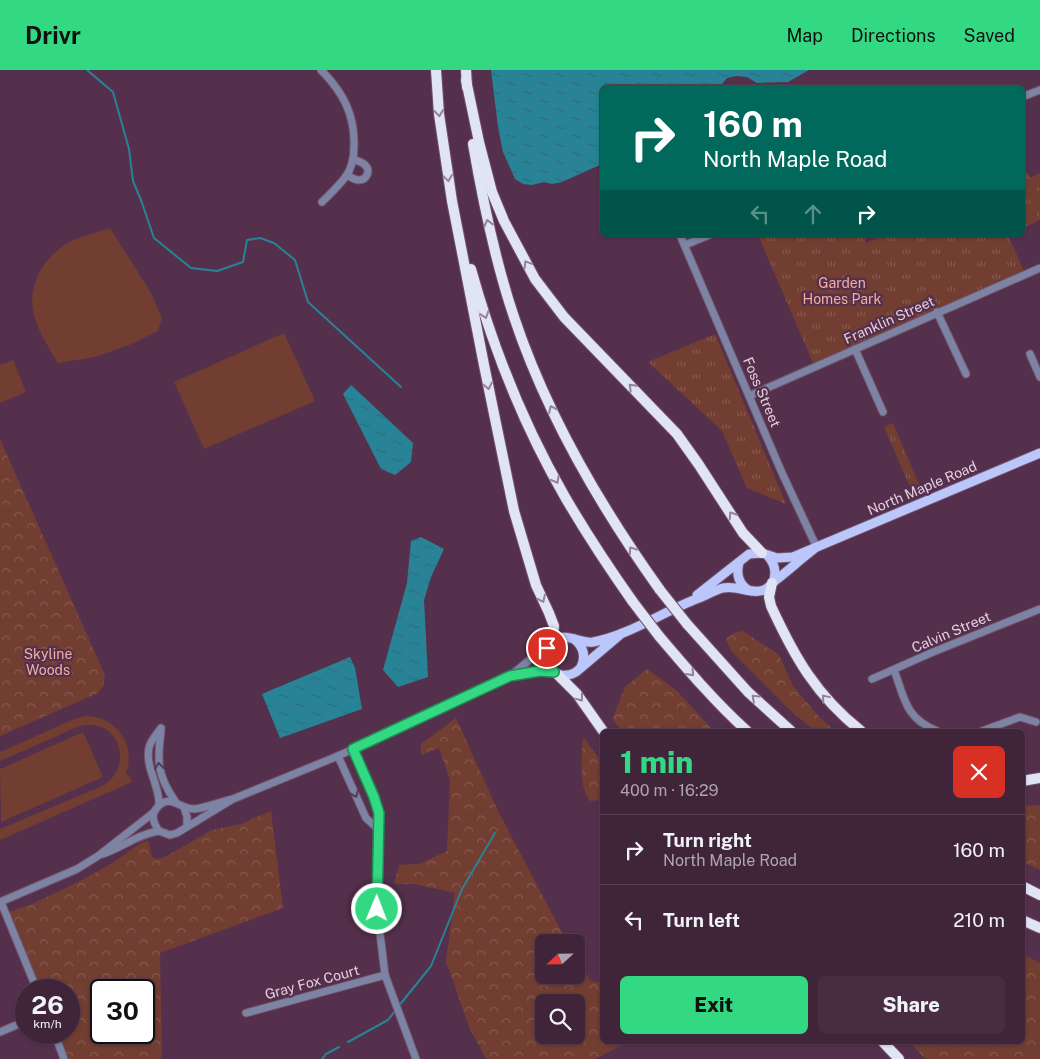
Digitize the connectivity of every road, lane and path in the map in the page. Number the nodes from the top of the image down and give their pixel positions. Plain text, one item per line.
1 (322, 70) edge
2 (436, 70) edge
3 (466, 75) edge
4 (1040, 90) edge
5 (1025, 97) edge
6 (353, 159) junction
7 (347, 175) junction
8 (452, 201) junction
9 (322, 202) dead end
10 (681, 237) edge
11 (705, 237) edge
12 (685, 246) junction
13 (1040, 268) edge
14 (937, 312) junction
15 (855, 349) junction
16 (1030, 354) dead end
17 (966, 374) dead end
18 (1040, 377) edge
19 (749, 396) junction
20 (884, 412) dead end
21 (1040, 453) edge
22 (816, 548) junction
23 (765, 555) junction
24 (739, 563) junction
25 (773, 583) junction
26 (748, 590) junction
27 (691, 600) junction
28 (1040, 609) edge
29 (622, 633) junction
30 (574, 640) junction
31 (551, 642) junction
32 (581, 668) junction
33 (894, 670) junction
34 (555, 673) junction
35 (510, 676) junction
36 (872, 679) dead end
37 (1036, 722) dead end
38 (602, 729) edge
39 (745, 729) edge
40 (788, 729) edge
41 (859, 729) edge
42 (932, 729) edge
43 (987, 729) edge
44 (353, 749) junction
45 (338, 756) junction
46 (1040, 778) edge
47 (1025, 780) edge
48 (233, 799) junction
49 (175, 801) junction
50 (159, 805) junction
51 (184, 807) junction
52 (153, 813) junction
53 (187, 826) junction
54 (378, 830) junction
55 (159, 831) junction
56 (98, 856) junction
57 (1025, 887) edge
58 (1040, 894) edge
59 (1, 902) edge
60 (1025, 921) edge
61 (1040, 928) edge
62 (385, 975) junction
63 (32, 979) edge
64 (246, 1013) dead end
65 (15, 1026) edge
66 (0, 1032) edge
67 (58, 1044) edge
68 (885, 1044) edge
69 (64, 1059) edge
70 (416, 1059) edge
71 (899, 1059) edge

1 - 6 street
2 -> 8 highway
23 -> 3 highway
40 -> 3 highway, bridge
4 - 5 street
6 - 7 street
6 - 7 street
7 - 9 street
8 -> 31 highway
8 -> 39 highway, bridge
10 - 12 street, Foss Street
11 - 12 street
12 - 19 street, Foss Street
13 - 14 street, Franklin Street
14 - 15 street, Franklin Street
14 - 17 street
15 - 19 street, Franklin Street
15 - 20 street
16 - 18 street
19 - 22 street, Foss Street
21 - 22 main road, North Maple Road
22 - 23 main road, North Maple Road
22 - 25 main road, North Maple Road
23 - 24 main road, North Maple Road
23 - 25 main road
24 - 26 main road
24 - 27 main road, North Maple Road
25 - 26 main road, North Maple Road
41 -> 25 highway
26 - 27 main road, North Maple Road
27 - 29 main road, North Maple Road
28 - 33 street, Calvin Street
29 - 30 main road, North Maple Road
29 - 32 main road, North Maple Road
30 - 31 main road
30 - 32 main road
31 - 34 main road
31 - 35 street
32 - 34 main road
33 - 36 street, Calvin Street
33 - 42 street
34 - 35 street
34 -> 38 highway
35 - 44 street
37 - 43 street
44 - 45 street
44 - 54 street
45 - 48 street
45 -> 54 street
46 - 47 highway
48 - 51 street
48 - 53 street
49 - 50 street
49 -> 50 street
49 - 51 street
50 - 52 street
51 - 53 street
52 - 55 street
52 - 56 street
53 - 55 street
54 - 62 street
55 - 56 street
56 - 59 street
57 - 58 highway
59 - 63 street
60 - 61 highway
62 - 64 street, Gray Fox Court
62 - 70 street
65 - 66 street
67 - 69 street
68 - 71 highway

